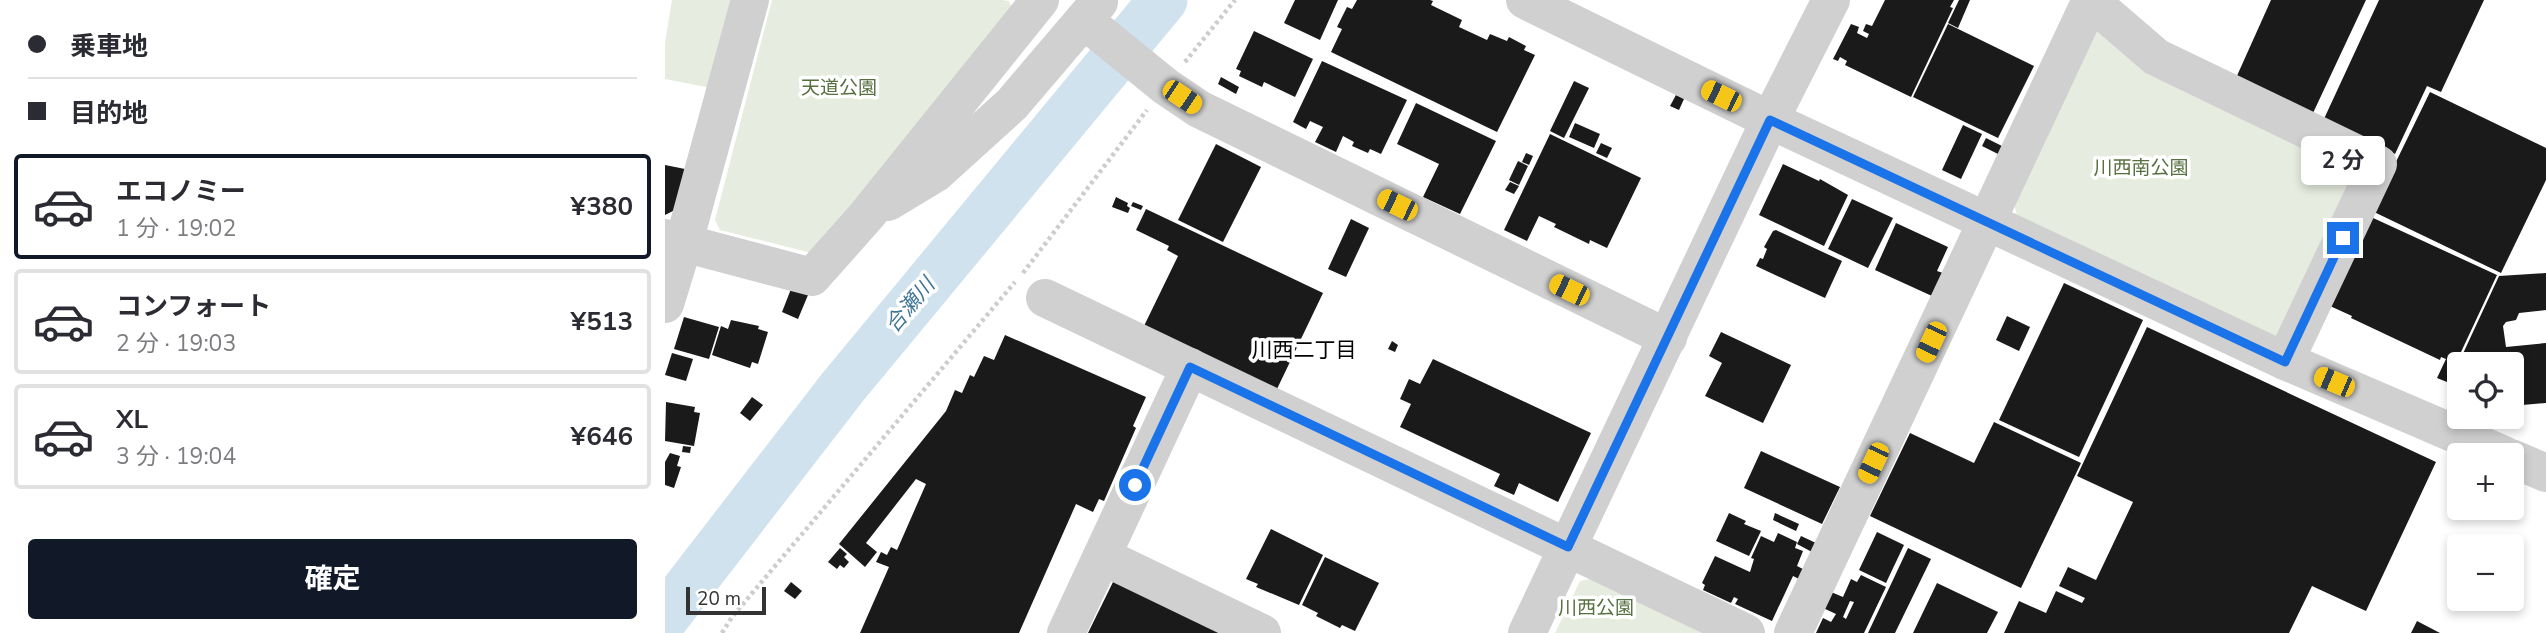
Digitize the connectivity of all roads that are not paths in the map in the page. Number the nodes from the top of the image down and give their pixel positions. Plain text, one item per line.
1 (750, 0) edge
2 (1040, 0) edge
3 (1525, 0) edge
4 (1831, 0) edge
5 (2091, 1) edge
6 (1093, 10) edge
7 (1770, 120) junction
8 (867, 215) junction
9 (1989, 221) junction
10 (675, 240) edge
11 (1045, 298) dead end
12 (665, 304) edge
13 (1668, 338) junction
14 (2285, 362) junction
15 (1190, 367) junction
16 (2476, 443) edge
17 (2524, 464) edge
18 (2546, 473) edge
19 (1568, 547) junction
20 (1102, 556) junction
21 (1066, 633) edge
22 (1262, 633) edge
23 (1527, 633) edge
24 (1746, 633) edge
25 (1793, 633) edge

1 - 10 street
2 - 8 street
3 - 7 street
4 - 7 street
5 - 9 street
5 - 14 street
6 - 8 street
6 - 13 street
7 - 9 street
7 - 13 street
8 - 10 street
9 - 14 street
9 - 25 street
10 - 12 street
11 - 15 street
13 - 19 street
14 - 16 street
15 - 19 street
15 - 20 street
17 - 18 street
19 - 23 street
19 - 24 street
20 - 21 street
20 - 22 street

